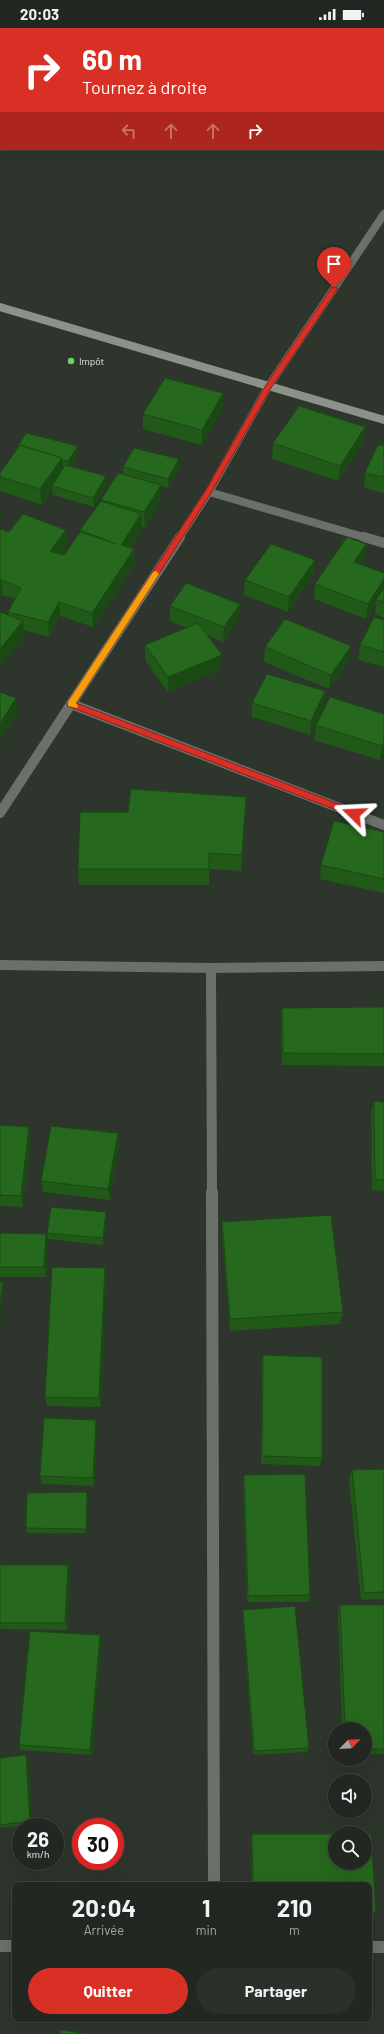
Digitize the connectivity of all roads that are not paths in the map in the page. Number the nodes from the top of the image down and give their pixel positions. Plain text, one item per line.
1 (384, 214) edge
2 (0, 307) edge
3 (268, 387) junction
4 (384, 420) edge
5 (209, 492) junction
6 (384, 543) edge
7 (71, 704) junction
8 (0, 813) edge
9 (384, 825) edge
10 (0, 965) edge
11 (384, 966) edge
12 (211, 968) junction
13 (214, 1882) edge
14 (0, 1946) edge
15 (12, 1946) edge
16 (372, 1947) edge
17 (384, 1947) edge

1 - 3 street
2 - 3 street
3 - 4 street
3 - 5 street
5 - 6 street
5 - 7 street
7 - 8 street
7 - 9 street
10 - 12 street
11 - 12 street
12 - 13 street
14 - 15 street
16 - 17 street

